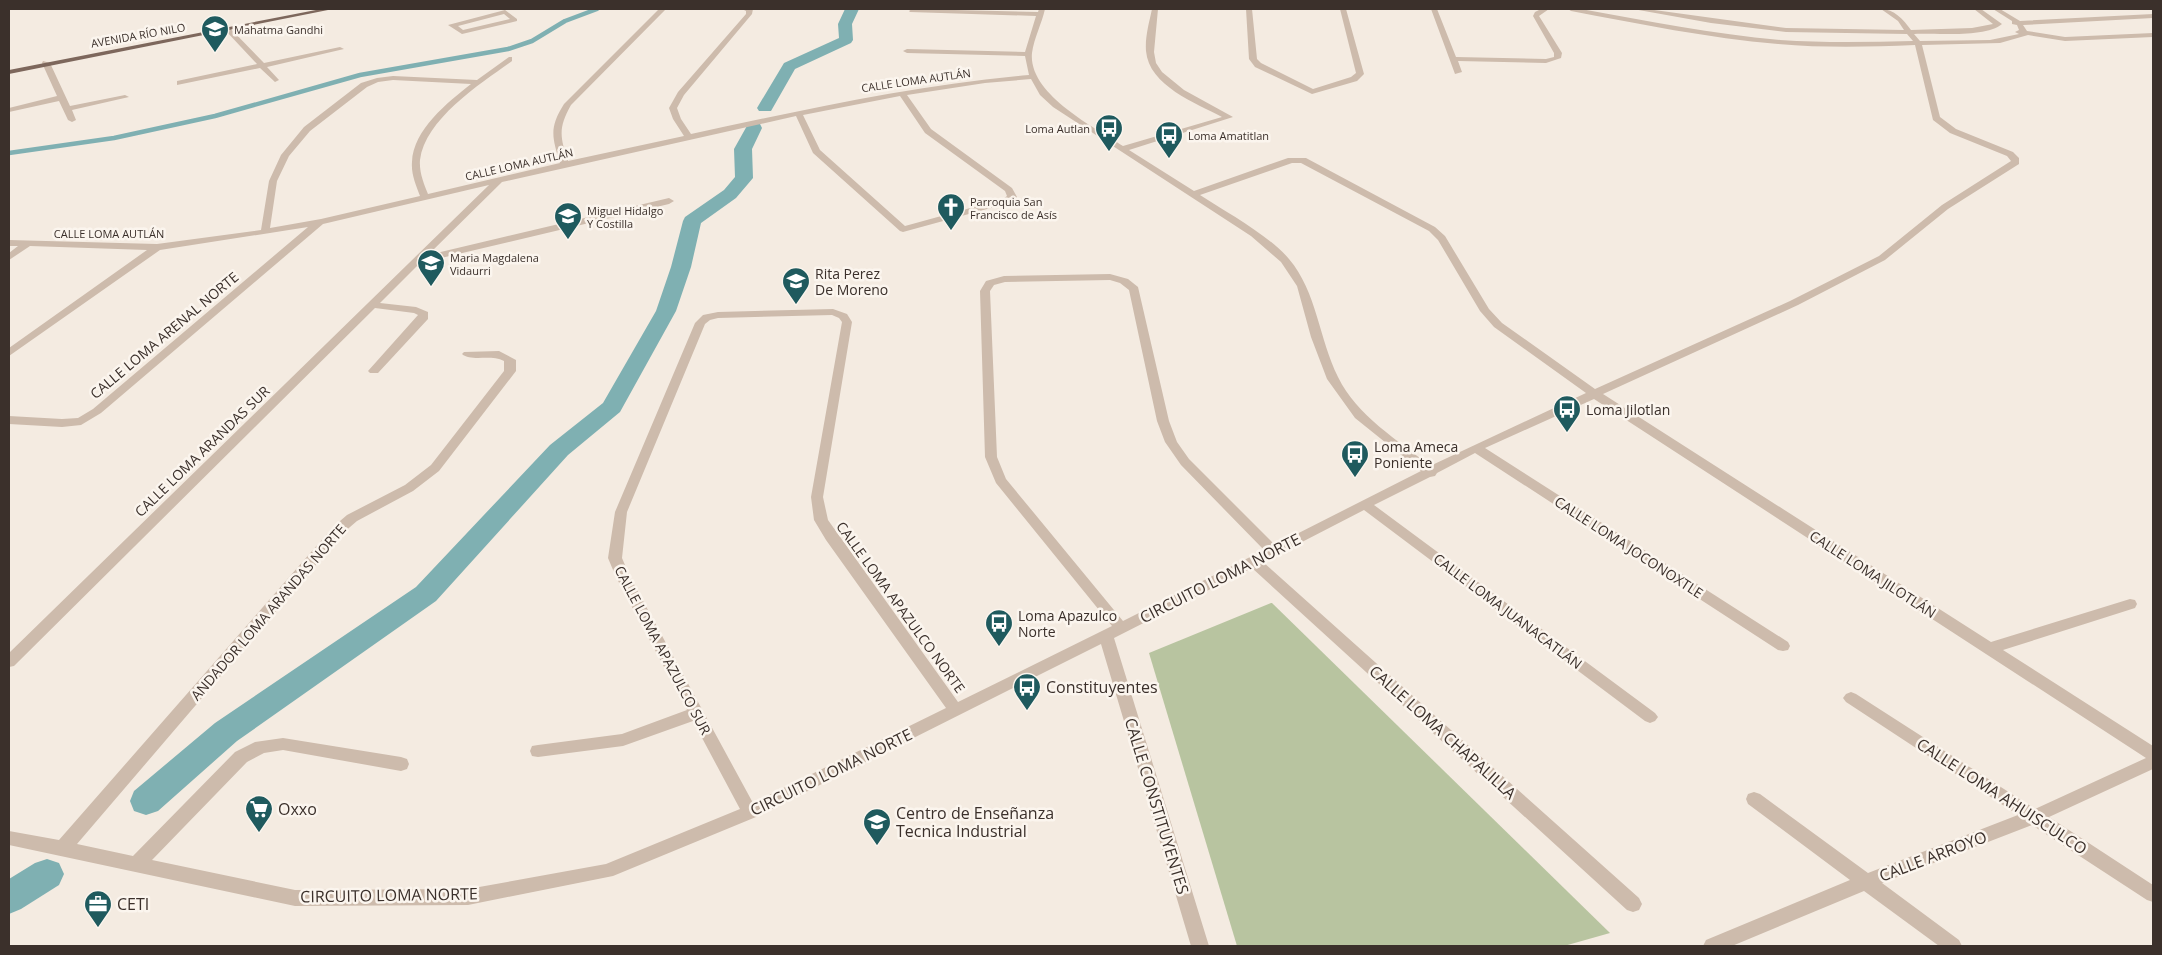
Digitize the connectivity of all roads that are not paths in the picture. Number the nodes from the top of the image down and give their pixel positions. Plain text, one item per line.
1 (330, 9) edge
2 (663, 9) edge
3 (747, 9) edge
4 (1154, 9) edge
5 (1249, 9) edge
6 (1343, 9) edge
7 (1434, 9) edge
8 (1546, 9) edge
9 (1571, 9) edge
10 (1636, 9) edge
11 (1884, 9) edge
12 (1977, 9) edge
13 (1996, 9) edge
14 (912, 11) dead end
15 (491, 12) edge
16 (1042, 12) edge
17 (2153, 16) edge
18 (2019, 23) junction
19 (2001, 28) junction
20 (230, 29) junction
21 (1909, 32) junction
22 (2025, 34) junction
23 (2153, 35) edge
24 (1918, 43) junction
25 (340, 49) dead end
26 (908, 51) dead end
27 (1028, 54) junction
28 (509, 58) dead end
29 (1453, 59) junction
30 (46, 63) junction
31 (9, 65) edge
32 (262, 66) junction
33 (9, 72) edge
34 (1458, 72) dead end
35 (1033, 77) junction
36 (275, 80) dead end
37 (479, 82) junction
38 (180, 83) dead end
39 (902, 93) junction
40 (125, 97) dead end
41 (60, 98) junction
42 (67, 109) junction
43 (9, 110) edge
44 (798, 113) junction
45 (72, 120) dead end
46 (689, 137) junction
47 (1122, 149) junction
48 (565, 164) junction
49 (500, 180) junction
50 (1194, 194) junction
51 (426, 197) junction
52 (669, 201) dead end
53 (321, 222) junction
54 (265, 232) junction
55 (9, 243) edge
56 (29, 243) junction
57 (157, 247) junction
58 (9, 257) edge
59 (417, 261) junction
60 (372, 305) junction
61 (707, 317) joint
62 (9, 353) edge
63 (468, 354) dead end
64 (374, 371) dead end
65 (1593, 393) junction
66 (9, 420) edge
67 (1476, 448) junction
68 (1431, 473) junction
69 (1366, 505) junction
70 (1273, 551) junction
71 (1253, 561) junction
72 (2130, 604) dead end
73 (1121, 628) junction
74 (1106, 636) junction
75 (1782, 646) dead end
76 (1988, 649) junction
77 (9, 662) edge
78 (1851, 698) dead end
79 (956, 710) junction
80 (696, 713) junction
81 (1650, 717) dead end
82 (538, 751) dead end
83 (2153, 754) edge
84 (2153, 762) edge
85 (402, 764) dead end
86 (1754, 799) dead end
87 (750, 812) junction
88 (2033, 817) junction
89 (9, 838) edge
90 (64, 848) junction
91 (137, 863) junction
92 (1868, 882) junction
93 (2153, 894) edge
94 (1633, 904) dead end
95 (1200, 946) edge
96 (1712, 946) edge
97 (1953, 946) edge

1 - 20 main road, AVENIDA RÍO NILO
2 - 48 street
3 - 46 street
4 - 47 street
5 - 6 street
7 - 29 street
8 - 29 street
9 - 24 street
10 - 21 street
11 - 21 street
12 - 19 street
13 - 18 street
14 - 16 street
15 - 15 street
16 - 27 street
17 - 18 street
18 - 19 street
18 - 22 street
19 - 21 street
19 - 22 street
20 - 30 main road, AVENIDA RÍO NILO
20 - 32 street
21 - 24 street
22 - 23 street
22 - 24 street
24 - 65 street, CIRCUITO LOMA NORTE
25 - 32 street
26 - 27 street
27 - 35 street
28 - 37 street
29 - 34 street
30 - 31 main road
30 - 33 main road, AVENIDA RÍO NILO
30 - 41 street
32 - 36 street
32 - 38 street
35 - 39 street, CALLE LOMA AUTLÁN
35 - 47 street
37 - 51 street
37 - 54 street
39 - 44 street, CALLE LOMA AUTLÁN
39 - 44 street
40 - 42 street
41 - 42 street
41 - 43 street
42 - 45 street
44 - 46 street, CALLE LOMA AUTLÁN
46 - 48 street, CALLE LOMA AUTLÁN
47 - 50 street
48 - 49 street, CALLE LOMA AUTLÁN
49 - 51 street, CALLE LOMA AUTLÁN
49 - 59 street, CALLE LOMA ARANDAS SUR
50 - 65 street, CALLE LOMA JILOTLÁN
50 - 68 street
51 - 53 street, CALLE LOMA AUTLÁN
52 - 59 street
53 - 54 street, CALLE LOMA AUTLÁN
53 - 66 street, CALLE LOMA ARENAL NORTE
54 - 57 street, CALLE LOMA AUTLÁN
55 - 56 street, CALLE LOMA AUTLÁN
56 - 57 street, CALLE LOMA AUTLÁN
56 - 58 street
57 - 62 street
59 - 60 street, CALLE LOMA ARANDAS SUR
60 - 64 street
60 - 77 street, CALLE LOMA ARANDAS SUR
61 - 79 street, CALLE LOMA APAZULCO NORTE
61 - 80 street, CALLE LOMA APAZULCO SUR
63 - 90 street, ANDADOR LOMA ARANDAS NORTE
65 - 67 street, CIRCUITO LOMA NORTE
65 - 76 street, CALLE LOMA JILOTLÁN
67 - 68 street, CIRCUITO LOMA NORTE
67 - 75 street, CALLE LOMA JOCONOXTLE
68 - 69 street, CIRCUITO LOMA NORTE
69 - 70 street, CIRCUITO LOMA NORTE
69 - 81 street, CALLE LOMA JUANACATLÁN
70 - 71 street, CIRCUITO LOMA NORTE
70 - 73 street
71 - 73 street, CIRCUITO LOMA NORTE
71 - 94 street, CALLE LOMA CHAPALILLA
72 - 76 street
73 - 74 street, CIRCUITO LOMA NORTE
74 - 79 street, CIRCUITO LOMA NORTE
74 - 95 street, CALLE CONSTITUYENTES
76 - 83 street, CALLE LOMA JILOTLÁN
78 - 88 street, CALLE LOMA AHUISCULCO
79 - 87 street, CIRCUITO LOMA NORTE
80 - 82 street
80 - 87 street, CALLE LOMA APAZULCO SUR
84 - 88 street, CALLE ARROYO
85 - 91 street
86 - 92 street
87 - 91 street, CIRCUITO LOMA NORTE
88 - 92 street, CALLE ARROYO
88 - 93 street, CALLE LOMA AHUISCULCO
89 - 90 street, CIRCUITO LOMA NORTE
90 - 91 street, CIRCUITO LOMA NORTE
92 - 96 street, CALLE ARROYO
92 - 97 street

